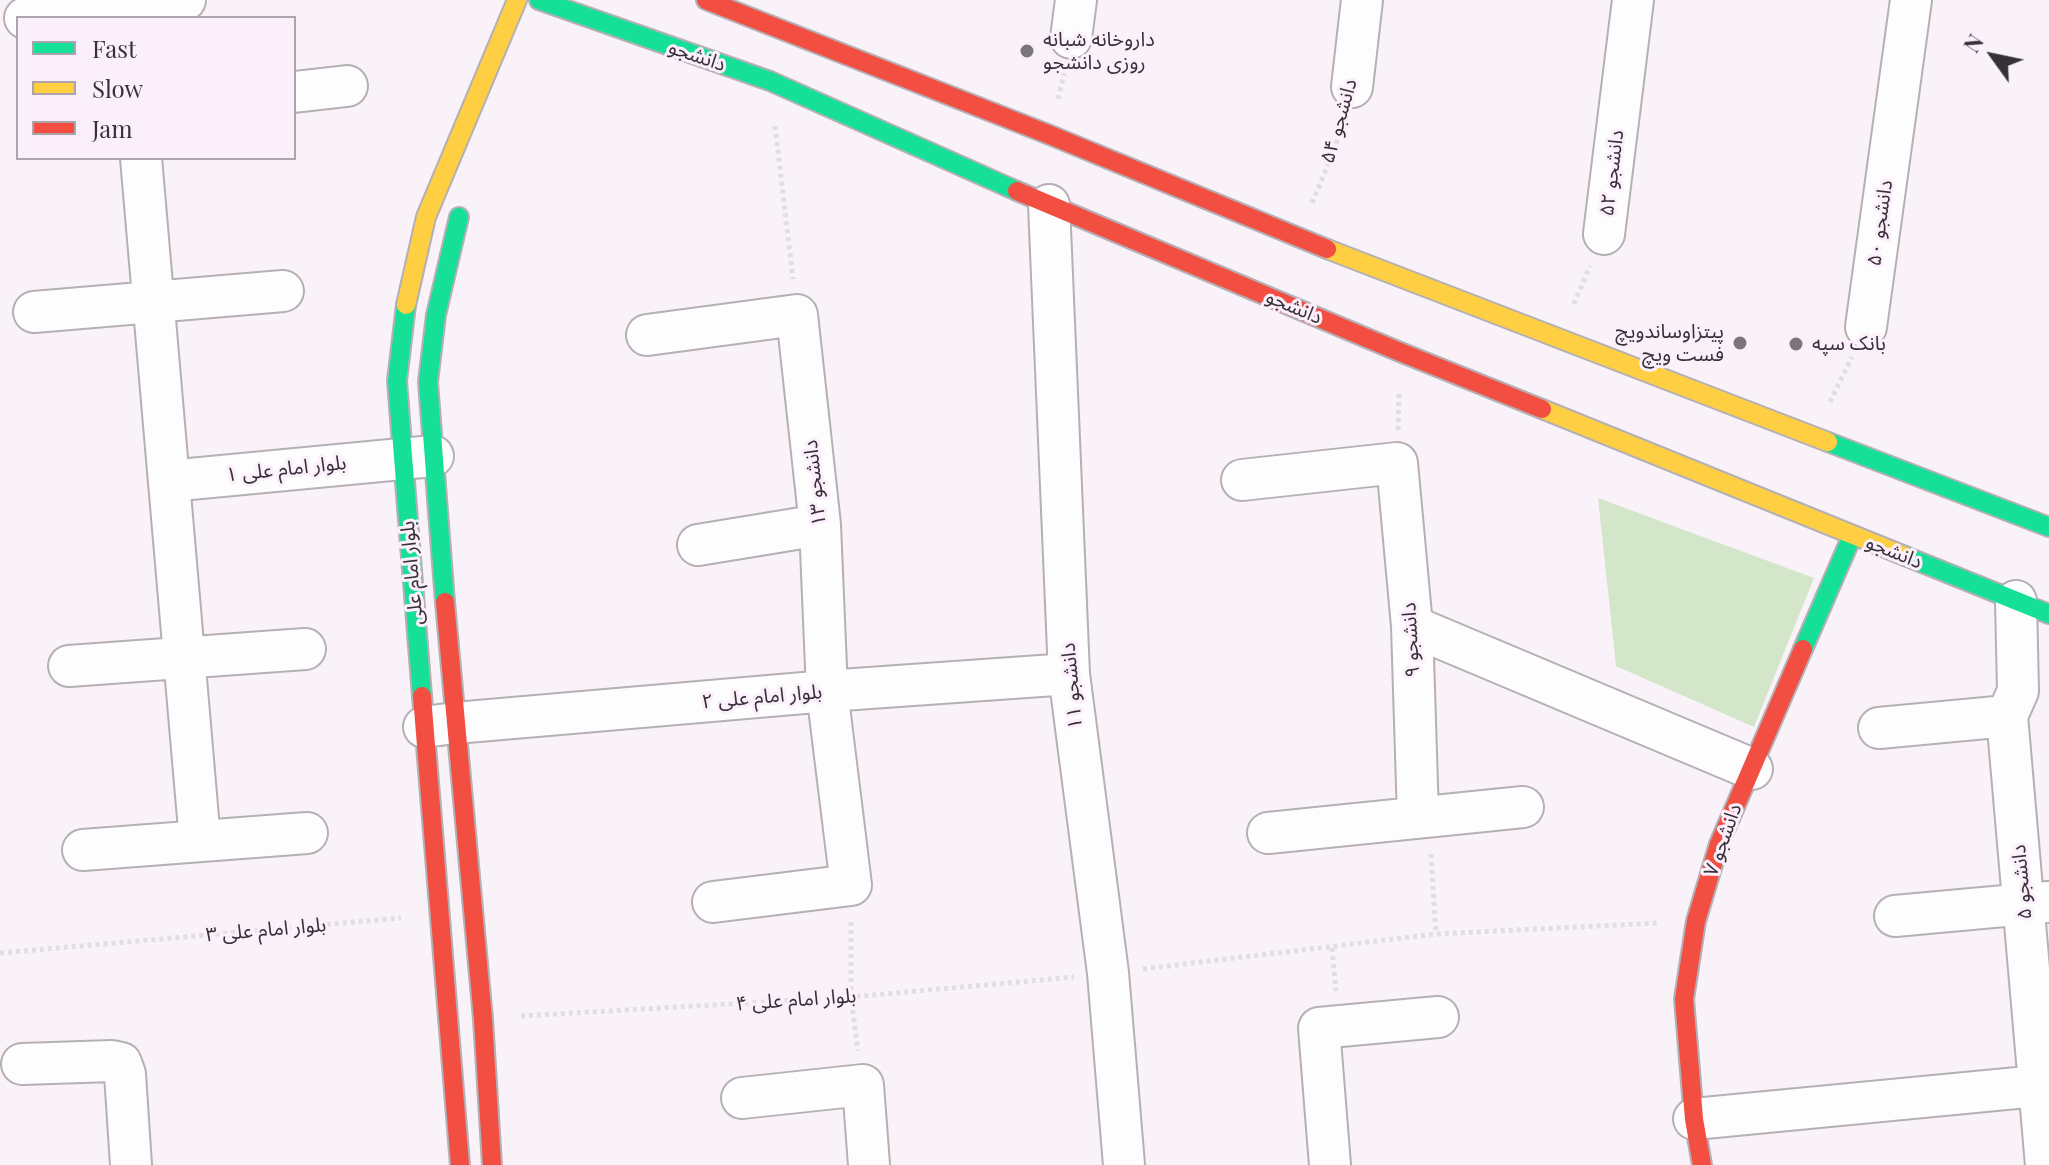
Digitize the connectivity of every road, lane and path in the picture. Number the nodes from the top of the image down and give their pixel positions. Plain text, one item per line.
1 (517, 0) edge
2 (706, 0) edge
3 (1362, 0) edge
4 (1633, 0) edge
5 (1911, 0) edge
6 (166, 1) edge
7 (542, 7) edge
8 (42, 16) edge
9 (1074, 19) edge
10 (770, 81) junction
11 (347, 86) dead end
12 (1352, 87) joint
13 (296, 92) edge
14 (1050, 135) junction
15 (141, 160) edge
16 (467, 197) dead end
17 (1049, 205) junction
18 (1604, 234) joint
19 (1297, 237) junction
20 (283, 291) dead end
21 (154, 302) junction
22 (34, 312) dead end
23 (797, 315) junction
24 (1866, 327) joint
25 (647, 335) dead end
26 (1560, 338) junction
27 (1400, 352) junction
28 (1814, 435) junction
29 (418, 457) junction
30 (1397, 463) junction
31 (1242, 480) dead end
32 (169, 481) junction
33 (820, 525) junction
34 (2049, 527) edge
35 (1852, 536) junction
36 (698, 545) dead end
37 (2033, 608) edge
38 (1412, 626) junction
39 (305, 649) dead end
40 (185, 658) junction
41 (69, 666) dead end
42 (1069, 674) junction
43 (827, 691) junction
44 (2007, 716) junction
45 (440, 725) junction
46 (1879, 728) dead end
47 (1752, 769) junction
48 (1523, 807) dead end
49 (1423, 817) junction
50 (307, 833) dead end
51 (1268, 833) dead end
52 (200, 841) junction
53 (83, 850) dead end
54 (851, 885) junction
55 (713, 902) dead end
56 (2036, 903) edge
57 (440, 915) junction
58 (1895, 916) dead end
59 (1696, 921) junction
60 (1436, 934) junction
61 (0, 953) edge
62 (1108, 973) junction
63 (851, 997) junction
64 (1438, 1017) dead end
65 (483, 1019) junction
66 (22, 1064) dead end
67 (863, 1085) junction
68 (2044, 1086) edge
69 (742, 1098) dead end
70 (1694, 1119) junction
71 (131, 1165) edge
72 (460, 1165) edge
73 (492, 1165) edge
74 (869, 1165) edge
75 (1124, 1165) edge
76 (1330, 1165) edge
77 (1702, 1165) edge
78 (2046, 1165) edge

1 - 29 main road, بلوار امام علی
2 - 14 main road
3 - 12 street, دانشجو ۵۴
4 - 18 street, دانشجو ۵۲
5 - 24 street, دانشجو ۵۰
6 - 8 street
7 - 10 main road, دانشجو
9 - 14 path
10 - 17 main road, دانشجو
10 - 23 path
11 - 13 street
12 - 19 path, دانشجو ۵۴
14 - 19 main road
15 - 21 street
16 - 29 main road, بلوار امام علی
17 - 27 main road, دانشجو
17 - 42 street, دانشجو ۱۱
18 - 26 path, دانشجو ۵۲
19 - 26 main road
20 - 21 street
21 - 22 street
21 - 32 street
23 - 25 street
23 - 33 street, دانشجو ۱۳
24 - 28 path
26 - 28 main road
27 - 30 path
27 - 35 main road, دانشجو
28 - 34 main road
29 - 32 street, بلوار امام علی ۱
29 - 45 main road, بلوار امام علی
29 - 45 main road, بلوار امام علی
30 - 31 street
30 - 38 street, دانشجو ۹
32 - 40 street
33 - 36 street
33 - 43 street, دانشجو ۱۳
35 - 37 main road, دانشجو
35 - 47 main road, دانشجو ۷
37 - 44 street, دانشجو ۵
38 - 47 street
38 - 49 street, دانشجو ۹
39 - 40 street
40 - 41 street
40 - 52 street
42 - 43 street, بلوار امام علی ۲
42 - 62 street, دانشجو ۱۱
43 - 45 street, بلوار امام علی ۲
43 - 54 street, دانشجو ۱۳
44 - 46 street
44 - 56 street, دانشجو ۵
45 - 57 main road, بلوار امام علی
45 - 65 main road, بلوار امام علی
47 - 59 main road, دانشجو ۷
48 - 49 street
49 - 51 street
49 - 60 path
50 - 52 street
52 - 53 street
54 - 55 street
54 - 63 path
56 - 58 street
56 - 68 street, دانشجو ۵
57 - 61 path, بلوار امام علی ۳
57 - 72 main road, بلوار امام علی
59 - 60 path, بلوار امام علی ۴
59 - 70 main road, دانشجو ۷
60 - 62 path, بلوار امام علی ۴
62 - 63 path, بلوار امام علی ۴
62 - 75 street, دانشجو ۱۱
63 - 65 path, بلوار امام علی ۴
63 - 67 path
64 - 76 street
65 - 73 main road, بلوار امام علی
66 - 71 street
67 - 69 street
67 - 74 street
68 - 70 street
68 - 78 street, دانشجو ۵
70 - 77 main road, دانشجو ۷

